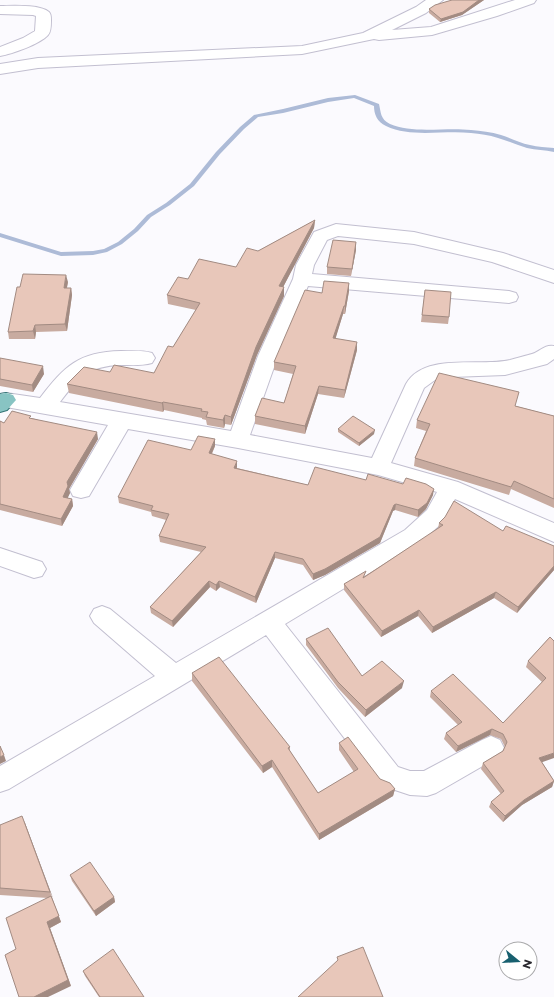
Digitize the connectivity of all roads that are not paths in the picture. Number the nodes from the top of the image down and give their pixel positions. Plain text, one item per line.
1 (436, 0) edge
2 (529, 0) edge
3 (0, 10) edge
4 (367, 37) junction
5 (2, 48) edge
6 (0, 69) edge
7 (554, 278) edge
8 (302, 279) junction
9 (509, 297) dead end
10 (551, 352) dead end
11 (145, 358) dead end
12 (2, 401) edge
13 (45, 406) junction
14 (122, 420) junction
15 (238, 440) junction
16 (378, 467) junction
17 (450, 488) junction
18 (81, 490) dead end
19 (554, 533) edge
20 (0, 557) edge
21 (34, 569) dead end
22 (102, 616) dead end
23 (269, 621) junction
24 (174, 677) junction
25 (491, 748) dead end
26 (0, 780) edge

1 - 4 street
2 - 4 street
3 - 5 street
4 - 6 street
7 - 8 street
8 - 9 street
8 - 15 street
10 - 16 street
11 - 13 street
12 - 13 street
13 - 14 street
14 - 15 street
14 - 18 street
15 - 16 street
16 - 17 street
17 - 19 street
17 - 23 street
20 - 21 street
22 - 24 street
23 - 24 street
23 - 25 street
24 - 26 street

